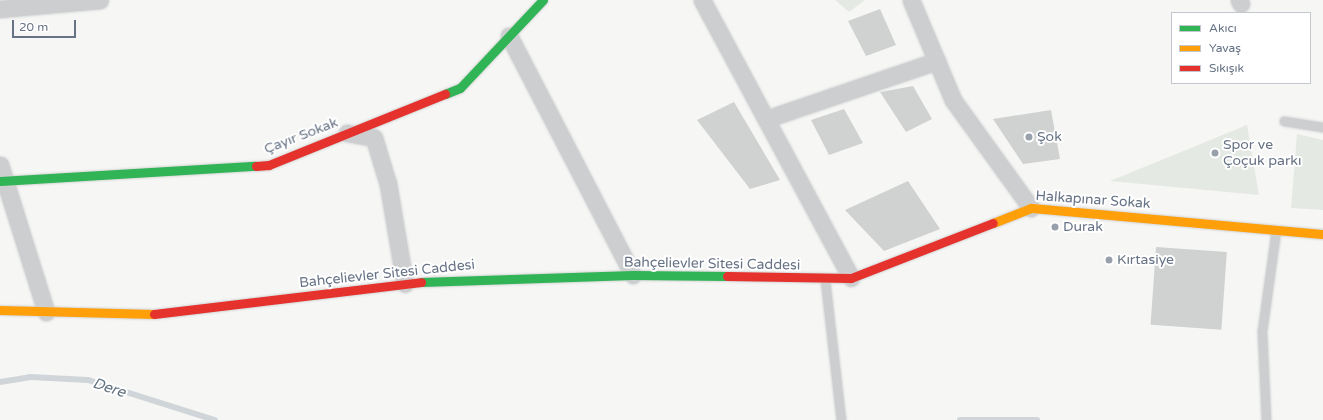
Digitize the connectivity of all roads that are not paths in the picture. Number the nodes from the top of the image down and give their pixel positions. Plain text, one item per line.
1 (100, 0) edge
2 (543, 0) edge
3 (702, 0) edge
4 (912, 0) edge
5 (0, 9) edge
6 (509, 36) junction
7 (937, 61) junction
8 (775, 116) dead end
9 (1284, 121) dead end
10 (1323, 127) edge
11 (347, 133) junction
12 (2, 175) edge
13 (1031, 208) junction
14 (1276, 230) junction
15 (1323, 234) edge
16 (633, 275) junction
17 (851, 278) junction
18 (825, 280) junction
19 (405, 284) junction
20 (0, 310) edge
21 (46, 312) junction
22 (842, 420) edge
23 (1266, 420) edge

1 - 5 street
2 - 6 street, Çayır Sokak
3 - 17 street
4 - 7 street
6 - 11 street, Çayır Sokak
6 - 16 street
7 - 8 street
7 - 13 street
9 - 10 lane
11 - 12 street, Çayır Sokak
11 - 19 street
12 - 21 street
13 - 14 street, Halkapınar Sokak
13 - 17 street, Halkapınar Sokak
14 - 15 street, Halkapınar Sokak
14 - 23 lane
16 - 18 street, Bahçelievler Sitesi Caddesi
16 - 19 street, Bahçelievler Sitesi Caddesi
17 - 18 street, Halkapınar Sokak
18 - 22 lane
19 - 21 street, Bahçelievler Sitesi Caddesi
20 - 21 street, Bahçelievler Sitesi Caddesi

